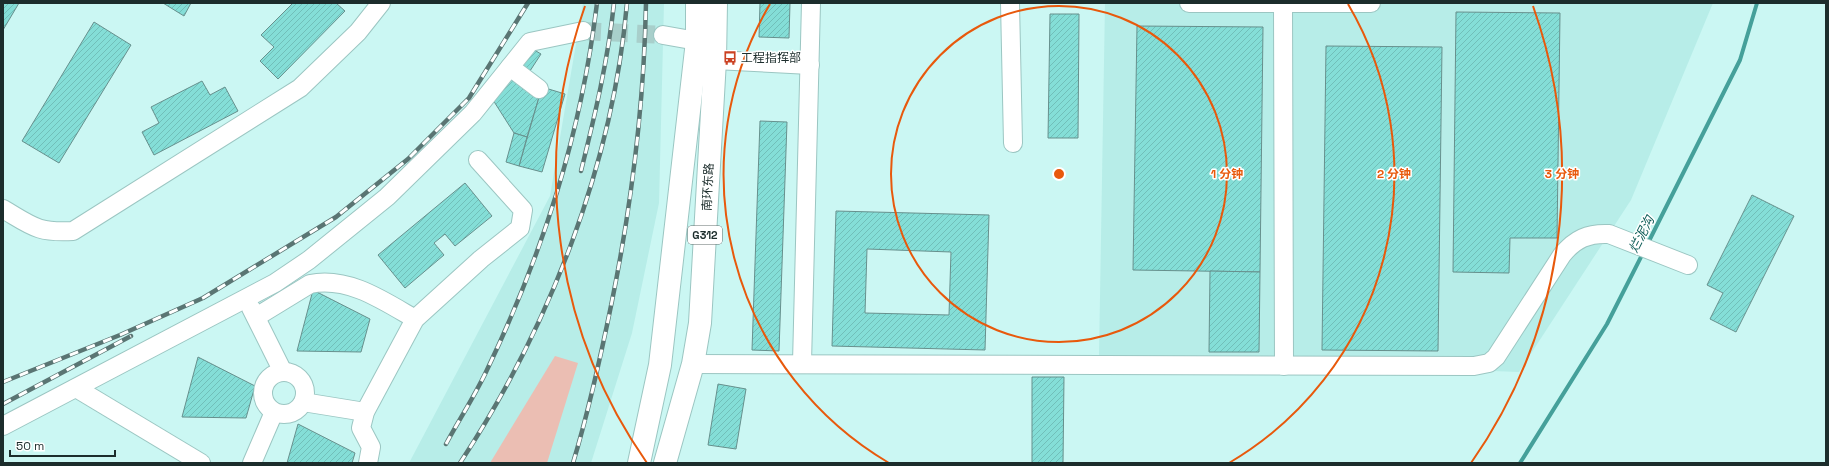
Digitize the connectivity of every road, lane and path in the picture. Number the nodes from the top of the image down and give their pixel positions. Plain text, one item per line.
1 (381, 3) edge
2 (697, 3) edge
3 (716, 3) edge
4 (811, 3) edge
5 (1010, 3) edge
6 (1189, 3) edge
7 (1371, 3) edge
8 (1283, 4) junction
9 (584, 32) tunnel mouth
10 (663, 35) tunnel mouth
11 (697, 41) junction
12 (716, 60) junction
13 (810, 65) junction
14 (510, 67) junction
15 (539, 89) dead end
16 (1013, 143) dead end
17 (478, 160) dead end
18 (3, 209) edge
19 (1688, 265) dead end
20 (246, 298) junction
21 (256, 317) junction
22 (415, 319) junction
23 (802, 363) junction
24 (693, 364) junction
25 (1284, 366) junction
26 (283, 372) junction
27 (70, 391) junction
28 (303, 402) junction
29 (274, 412) junction
30 (365, 412) junction
31 (3, 426) edge
32 (183, 463) edge
33 (201, 463) edge
34 (252, 463) edge
35 (368, 463) edge
36 (638, 463) edge
37 (665, 463) edge

1 - 18 street
2 - 11 highway, G312
3 - 12 highway, 南环东路 / G312
4 - 13 street
5 - 16 street
6 - 8 street
7 - 8 street
8 - 25 street
9 - 14 street
10 - 11 street
11 - 36 highway, G312
12 - 13 street
12 - 24 highway, 南环东路 / G312
13 - 23 street
14 - 15 street
14 - 20 street
17 - 22 street
19 - 25 street
20 - 21 street
20 - 27 street
21 - 22 street
21 - 26 street
22 - 30 street
23 - 24 street
23 - 25 street
24 - 37 highway, 南环东路 / G312
26 - 28 street
26 - 29 street
27 - 31 street
27 - 32 street
27 - 33 street
28 - 29 street
28 - 30 street
29 - 34 street
30 - 35 street

